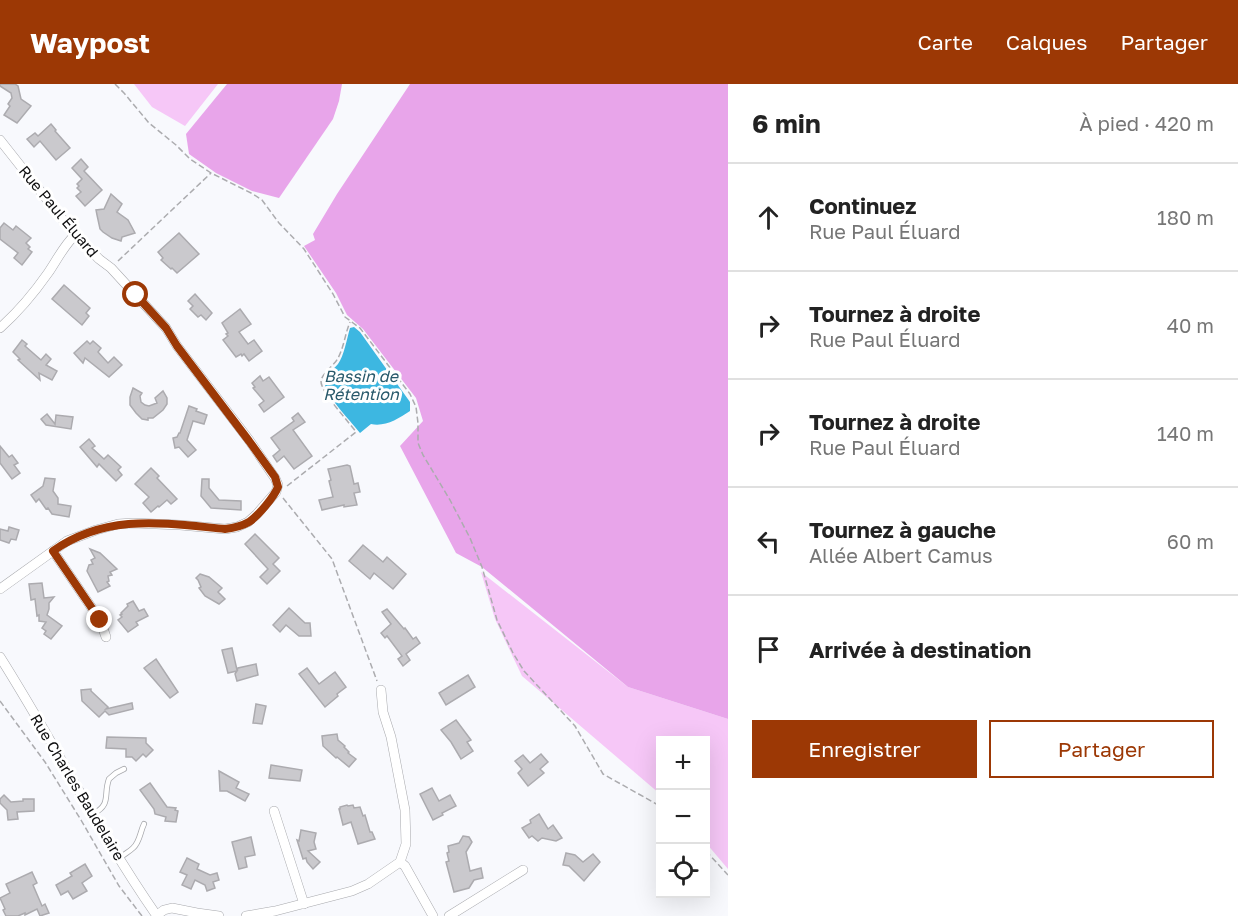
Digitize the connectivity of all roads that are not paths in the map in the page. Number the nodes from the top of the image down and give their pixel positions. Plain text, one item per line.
1 (0, 140) edge
2 (76, 234) junction
3 (0, 328) edge
4 (53, 551) junction
5 (0, 589) edge
6 (106, 637) dead end
7 (0, 657) edge
8 (381, 690) road end
9 (124, 770) dead end
10 (274, 812) dead end
11 (93, 814) junction
12 (144, 824) dead end
13 (120, 858) junction
14 (400, 862) junction
15 (523, 870) dead end
16 (304, 904) junction
17 (157, 916) edge
18 (219, 916) edge
19 (246, 916) edge
20 (433, 916) edge
21 (449, 916) edge

1 - 2 street, Rue Paul Éluard
2 - 3 street
2 - 4 street, Rue Paul Éluard
4 - 5 street
4 - 6 street
7 - 11 street, Rue Charles Baudelaire
8 - 14 street
9 - 11 lane
10 - 16 street
11 - 13 street, Rue Charles Baudelaire
12 - 13 lane
13 - 17 street, Rue Charles Baudelaire
14 - 16 street
14 - 20 street
15 - 21 street
16 - 19 street
17 - 18 street

